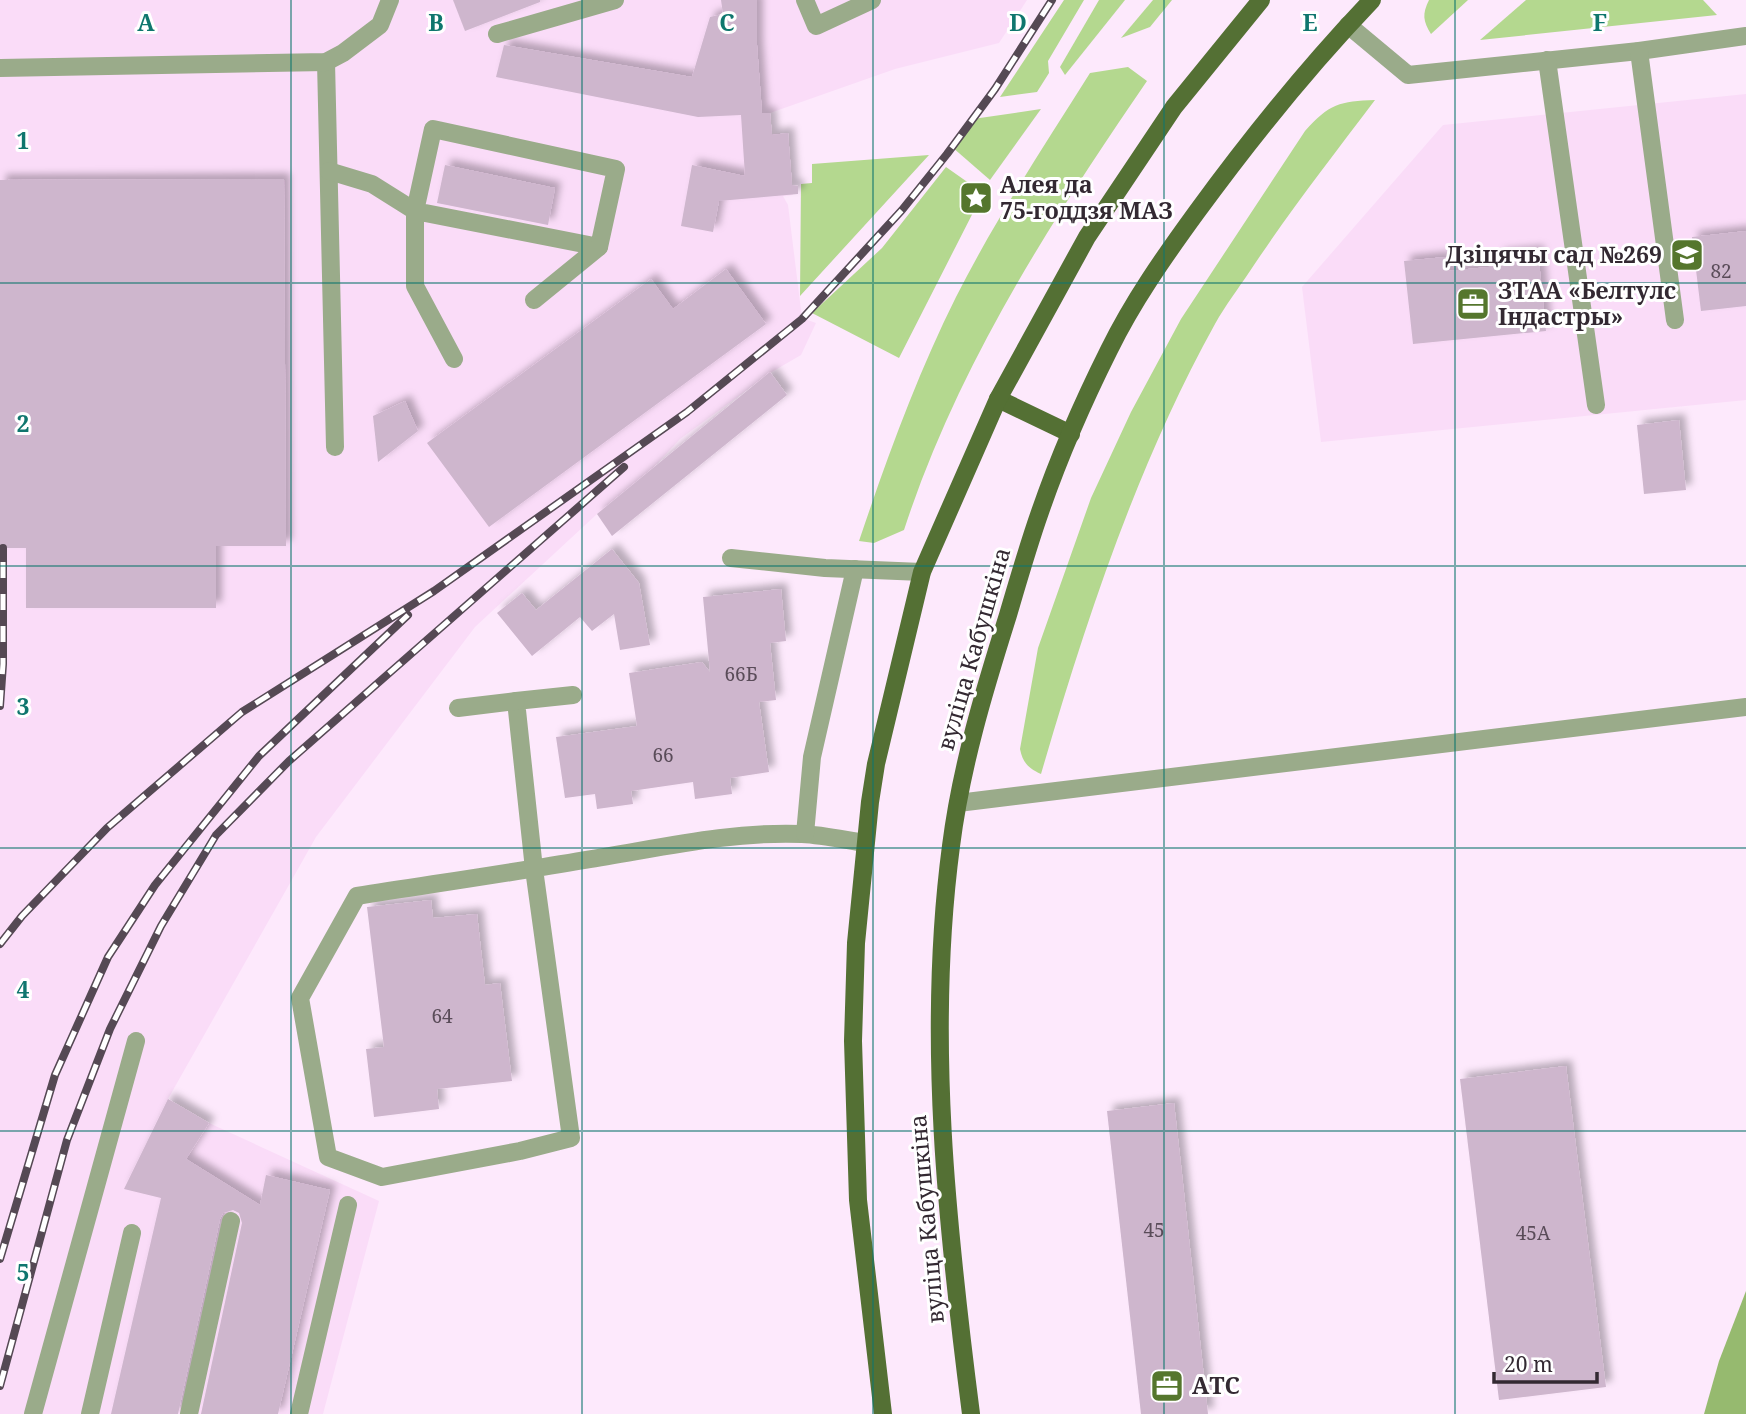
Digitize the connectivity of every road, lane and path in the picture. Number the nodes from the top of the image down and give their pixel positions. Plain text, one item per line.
1 (390, 0) edge
2 (615, 0) edge
3 (804, 0) edge
4 (872, 0) edge
5 (1261, 0) edge
6 (1372, 0) edge
7 (1348, 25) junction
8 (497, 34) dead end
9 (1746, 36) edge
10 (1639, 51) junction
11 (1547, 60) junction
12 (326, 62) junction
13 (0, 68) edge
14 (328, 171) junction
15 (415, 211) junction
16 (599, 247) junction
17 (534, 300) dead end
18 (1675, 320) dead end
19 (454, 359) dead end
20 (998, 399) junction
21 (1596, 405) dead end
22 (1071, 434) junction
23 (335, 447) dead end
24 (732, 558) dead end
25 (855, 569) junction
26 (922, 572) junction
27 (573, 695) dead end
28 (516, 701) junction
29 (458, 708) dead end
30 (1746, 708) edge
31 (958, 803) junction
32 (805, 834) junction
33 (866, 843) junction
34 (534, 869) junction
35 (136, 1041) dead end
36 (348, 1205) dead end
37 (231, 1221) dead end
38 (132, 1233) dead end
39 (33, 1414) edge
40 (90, 1414) edge
41 (188, 1414) edge
42 (299, 1414) edge
43 (883, 1414) edge
44 (971, 1414) edge

1 - 12 lane
2 - 8 lane
3 - 4 lane
5 - 20 main road
6 - 7 main road, вуліца Кабушкіна
7 - 11 lane
7 - 22 main road, вуліца Кабушкіна
9 - 10 lane
10 - 11 lane
10 - 18 lane
11 - 21 lane
12 - 13 lane
12 - 14 lane
14 - 15 lane
14 - 23 lane
15 - 16 lane
15 - 16 lane
15 - 19 lane
16 - 17 lane
20 - 22 main road
20 - 26 main road
22 - 31 main road, вуліца Кабушкіна
24 - 25 lane
25 - 26 lane
25 - 32 lane
26 - 33 main road
27 - 28 lane
28 - 29 lane
28 - 34 lane
30 - 31 lane
31 - 44 main road, вуліца Кабушкіна
32 - 33 lane
32 - 34 lane
33 - 43 main road
34 - 34 lane
35 - 39 lane
36 - 42 lane
37 - 41 lane
38 - 40 lane

